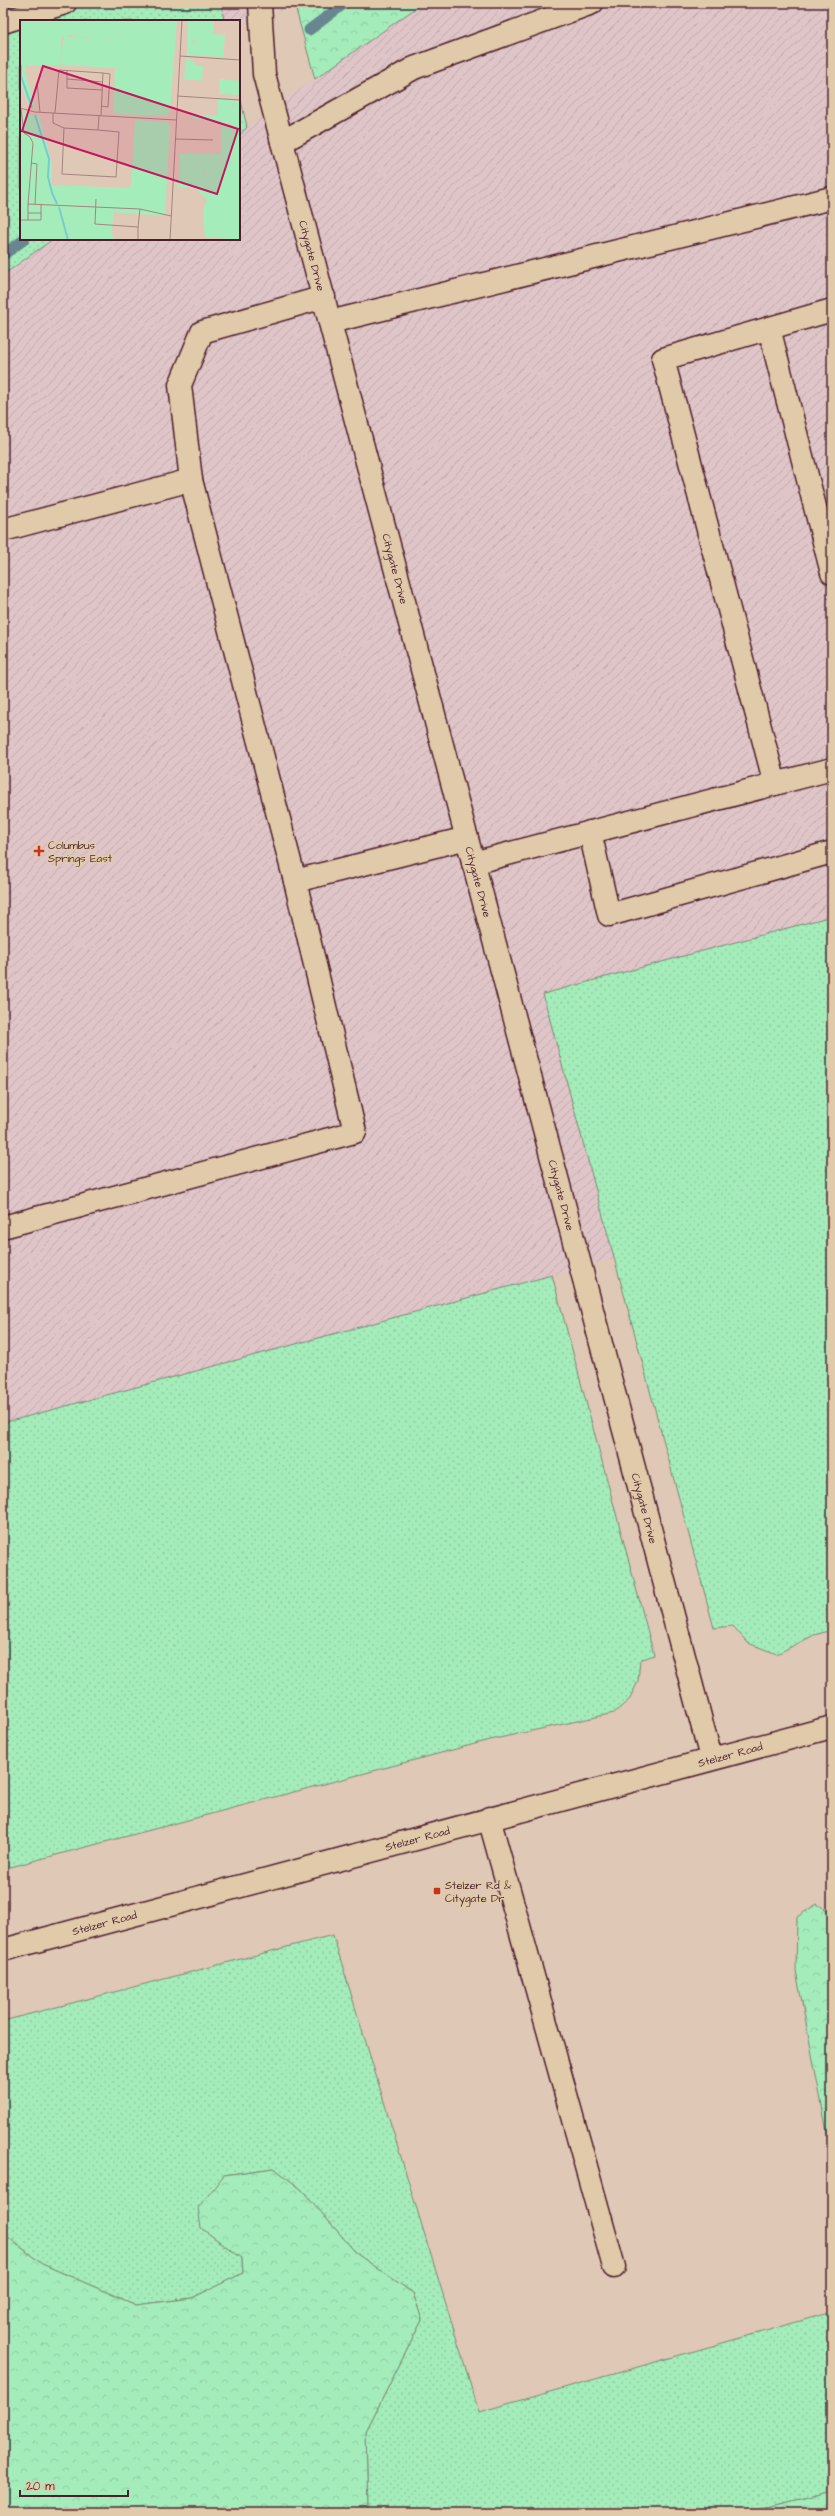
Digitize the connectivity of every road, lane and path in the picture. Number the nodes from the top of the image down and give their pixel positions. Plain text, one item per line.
1 (65, 3) edge
2 (260, 3) edge
3 (592, 3) edge
4 (3, 22) edge
5 (282, 142) junction
6 (832, 198) edge
7 (324, 297) junction
8 (832, 310) edge
9 (330, 322) junction
10 (769, 328) junction
11 (191, 480) junction
12 (3, 530) edge
13 (832, 573) edge
14 (832, 769) edge
15 (775, 784) junction
16 (590, 832) junction
17 (467, 838) junction
18 (832, 852) edge
19 (473, 862) junction
20 (295, 881) junction
21 (3, 1228) edge
22 (832, 1727) edge
23 (711, 1758) junction
24 (489, 1818) junction
25 (3, 1950) edge
26 (614, 2268) dead end

1 - 4 street
2 - 5 street, Citygate Drive
3 - 5 street
5 - 7 street, Citygate Drive
6 - 9 street
7 - 9 street, Citygate Drive
7 - 11 street
8 - 10 street
9 - 17 street, Citygate Drive
10 - 13 street
10 - 15 street
11 - 12 street
11 - 20 street
14 - 15 street
15 - 16 street
16 - 18 street
16 - 19 street
17 - 19 street, Citygate Drive
17 - 20 street
19 - 23 street, Citygate Drive
20 - 21 street
22 - 23 street, Stelzer Road
23 - 24 street, Stelzer Road
24 - 25 street, Stelzer Road
24 - 26 street

